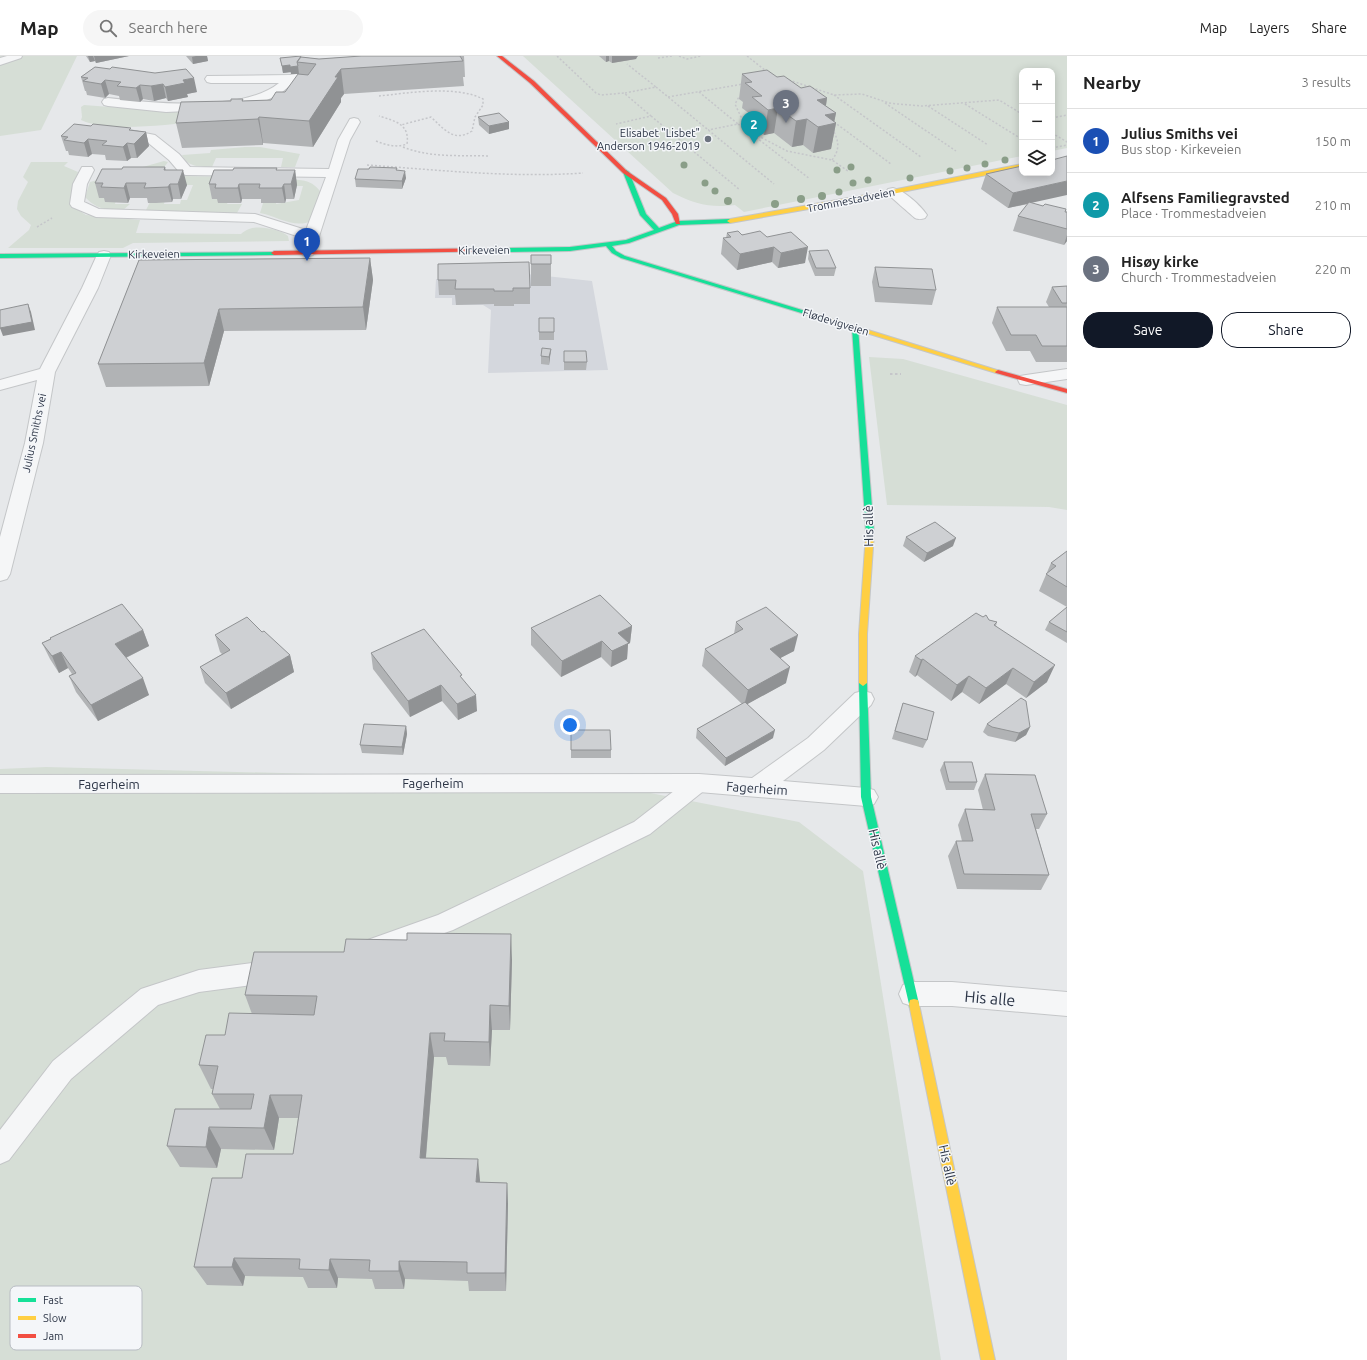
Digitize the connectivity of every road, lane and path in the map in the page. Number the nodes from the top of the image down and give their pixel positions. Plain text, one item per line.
1 (17, 56) edge
2 (499, 56) edge
3 (557, 56) edge
4 (672, 56) edge
5 (679, 56) edge
6 (701, 56) edge
7 (747, 56) edge
8 (658, 58) dead end
9 (0, 62) edge
10 (627, 64) dead end
11 (338, 70) edge
12 (771, 74) edge
13 (211, 78) dead end
14 (290, 79) junction
15 (788, 80) edge
16 (745, 84) edge
17 (656, 87) junction
18 (698, 92) junction
19 (624, 93) junction
20 (834, 95) junction
21 (379, 96) edge
22 (744, 96) dead end
23 (668, 97) junction
24 (882, 101) junction
25 (108, 102) edge
26 (964, 103) junction
27 (928, 106) junction
28 (1019, 112) edge
29 (374, 114) junction
30 (1067, 115) edge
31 (651, 116) junction
32 (1055, 117) edge
33 (832, 120) edge
34 (354, 122) joint
35 (738, 124) junction
36 (401, 125) junction
37 (832, 128) edge
38 (107, 130) edge
39 (580, 130) junction
40 (708, 130) junction
41 (747, 130) junction
42 (1055, 135) edge
43 (1019, 138) edge
44 (1067, 142) edge
45 (1067, 145) edge
46 (402, 146) junction
47 (1055, 147) edge
48 (993, 148) dead end
49 (961, 154) dead end
50 (489, 156) dead end
51 (921, 157) dead end
52 (895, 167) dead end
53 (1019, 167) edge
54 (336, 168) junction
55 (87, 170) dead end
56 (626, 172) junction
57 (589, 173) dead end
58 (815, 183) dead end
59 (774, 184) dead end
60 (741, 192) dead end
61 (893, 192) junction
62 (920, 215) dead end
63 (678, 223) junction
64 (658, 230) junction
65 (311, 236) junction
66 (608, 245) junction
67 (308, 252) junction
68 (104, 255) junction
69 (0, 256) edge
70 (855, 328) junction
71 (47, 372) junction
72 (1067, 374) edge
73 (1026, 380) junction
74 (0, 385) edge
75 (1067, 391) edge
76 (0, 574) edge
77 (863, 699) junction
78 (699, 783) junction
79 (0, 784) edge
80 (756, 788) junction
81 (866, 797) junction
82 (351, 956) edge
83 (294, 968) edge
84 (912, 994) junction
85 (1067, 1004) edge
86 (0, 1151) edge
87 (988, 1360) edge

1 - 9 lane
2 - 39 main road
3 - 19 path
4 - 8 path
5 - 6 path
7 - 12 path
10 - 17 path
11 - 14 street
13 - 14 street
14 - 25 street
15 - 20 path
16 - 18 path
17 - 19 path
17 - 23 path
18 - 23 path
18 - 35 path
19 - 31 path
20 - 24 path
20 - 51 path
21 - 36 path
22 - 41 path
23 - 40 path
24 - 27 path
24 - 49 path
26 - 27 path
26 - 28 path
26 - 43 path
27 - 48 path
29 - 34 path
29 - 36 path
29 - 46 path
30 - 32 path
31 - 39 path
31 - 60 path
33 - 52 path
34 - 54 street
35 - 40 path
35 - 41 path
36 - 46 path
37 - 41 path
38 - 54 street
39 - 56 main road
40 - 59 path
41 - 58 path
42 - 44 path
45 - 47 path
46 - 50 path
53 - 61 main road, Trommestadveien
54 - 57 path
54 - 65 street
55 - 65 street
56 - 63 main road
56 - 64 main road
61 - 62 street
61 - 63 main road, Trommestadveien
63 - 64 main road, Kirkeveien
64 - 66 main road, Kirkeveien
65 - 67 street
66 - 67 main road, Kirkeveien
66 - 70 main road, Flødevigveien
67 - 68 main road, Kirkeveien
68 - 69 main road, Kirkeveien
68 - 71 street, Julius Smiths vei
70 - 73 main road, Flødevigveien
70 - 77 main road, His allè
71 - 74 street
71 - 76 street, Julius Smiths vei
72 - 73 street
73 - 75 main road, Flødevigveien
77 - 80 street
77 - 81 main road, His allè
78 - 79 street, Fagerheim
78 - 80 street, Fagerheim
78 - 82 lane
80 - 81 street, Fagerheim
81 - 84 main road, His allè
83 - 86 lane
84 - 85 street, His alle
84 - 87 main road, His allè

